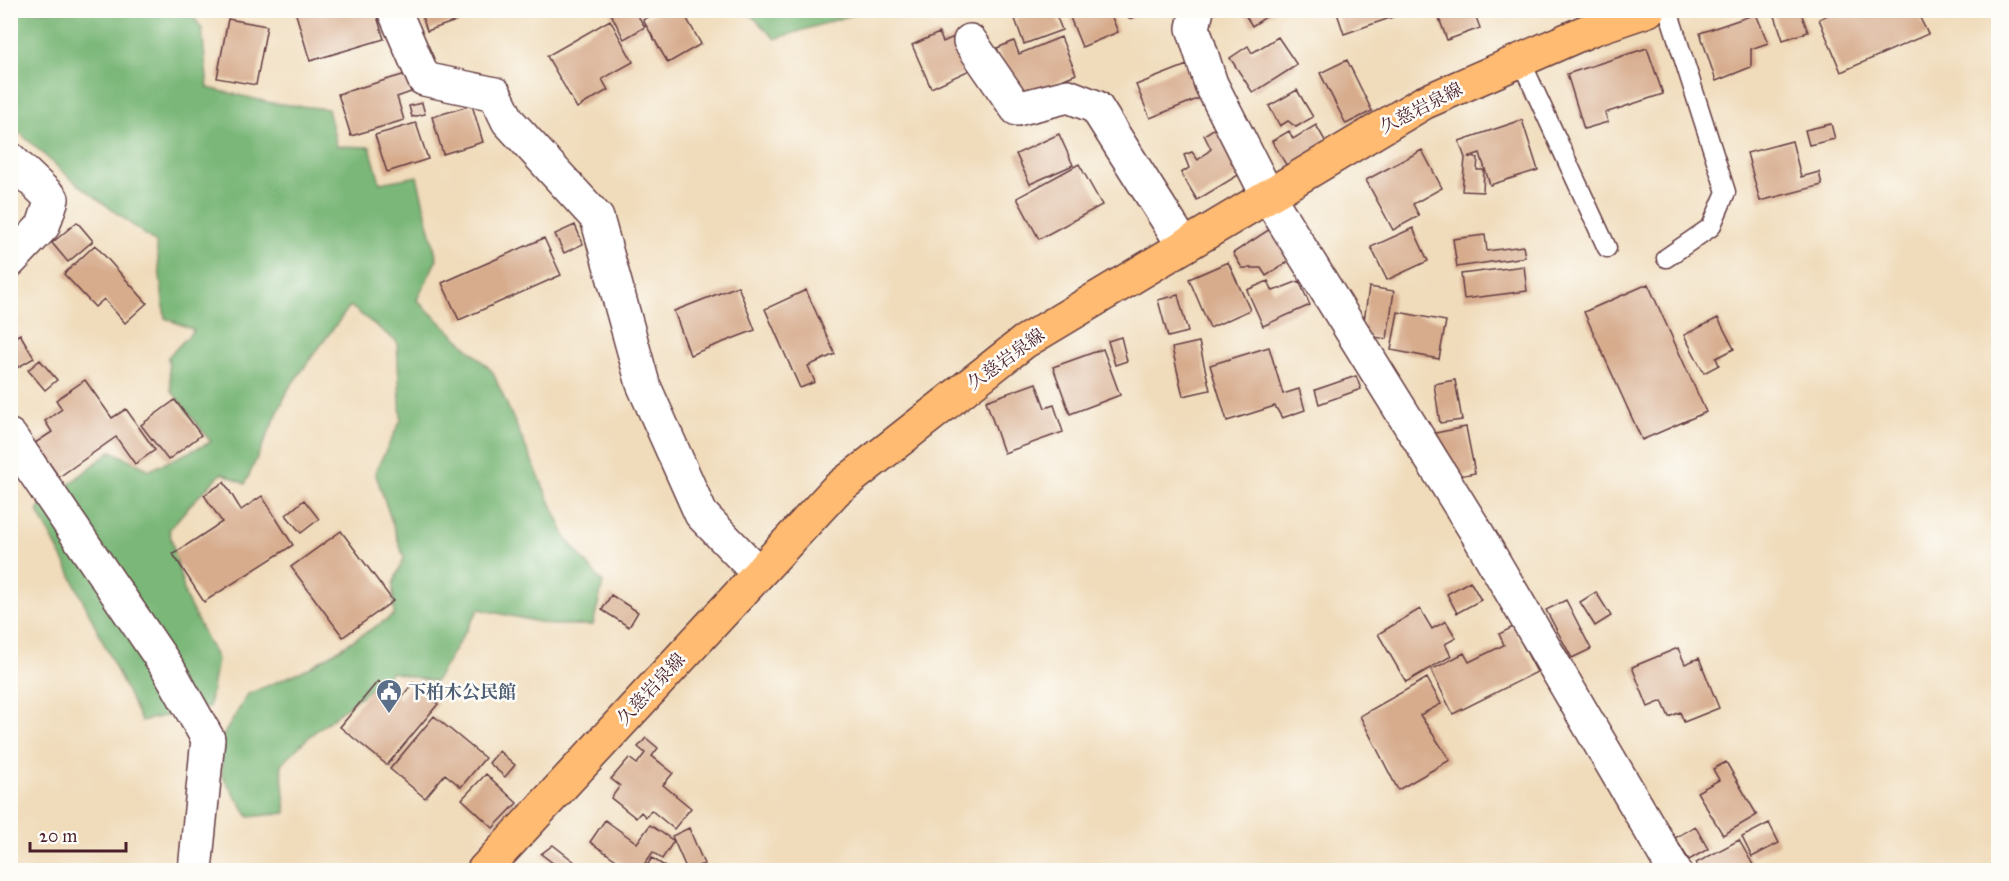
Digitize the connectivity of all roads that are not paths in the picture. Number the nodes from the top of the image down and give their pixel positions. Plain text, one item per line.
1 (394, 10) edge
2 (1197, 10) edge
3 (1648, 10) edge
4 (1668, 10) edge
5 (970, 40) dead end
6 (1521, 61) junction
7 (10, 159) edge
8 (1268, 196) junction
9 (1184, 246) junction
10 (1607, 248) dead end
11 (1666, 258) dead end
12 (10, 261) edge
13 (10, 436) edge
14 (759, 573) junction
15 (195, 870) edge
16 (484, 870) edge
17 (1674, 870) edge

1 - 14 street
2 - 8 street
3 - 6 main road, 久慈岩泉線
4 - 11 lane
5 - 9 street
6 - 8 main road, 久慈岩泉線
6 - 10 lane
7 - 12 street
8 - 9 main road, 久慈岩泉線
8 - 17 street
9 - 14 main road, 久慈岩泉線
13 - 15 street
14 - 16 main road, 久慈岩泉線

